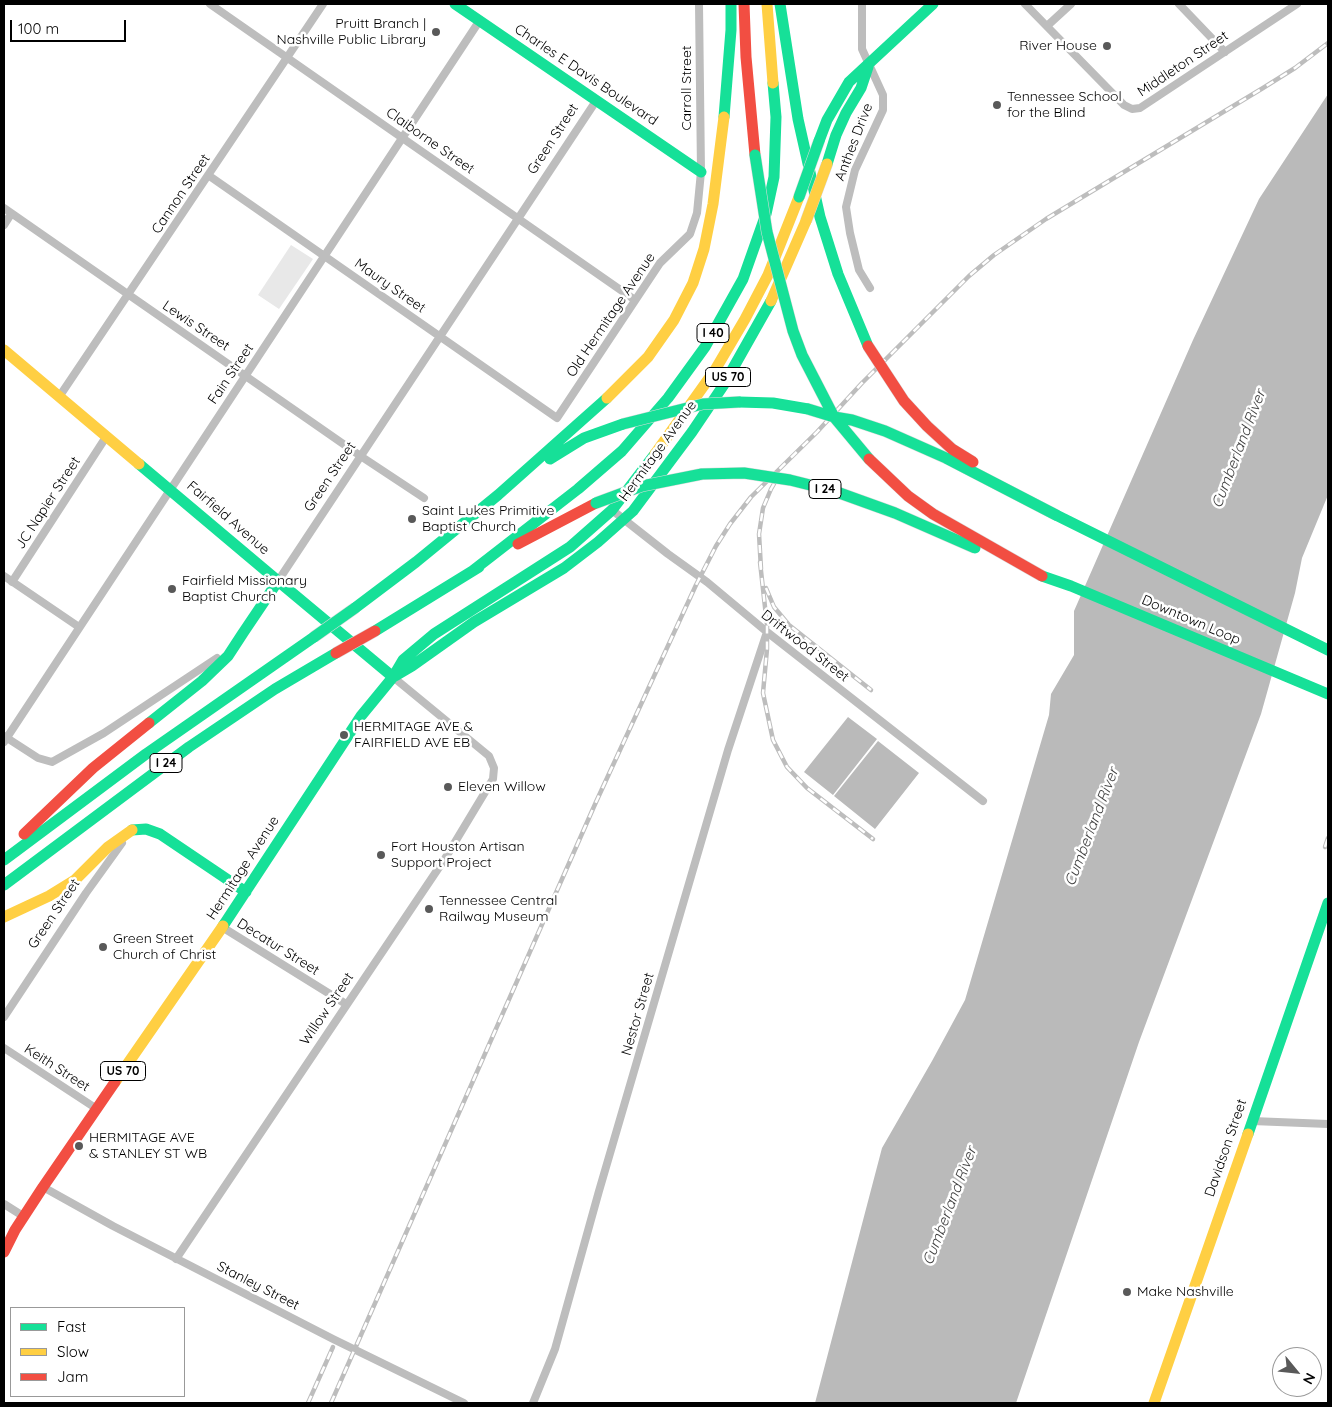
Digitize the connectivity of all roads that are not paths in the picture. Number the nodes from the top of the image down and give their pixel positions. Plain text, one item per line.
1 (210, 4) edge
2 (323, 4) edge
3 (455, 4) edge
4 (699, 4) edge
5 (732, 4) edge
6 (744, 4) edge
7 (767, 4) edge
8 (780, 4) edge
9 (862, 4) edge
10 (933, 4) edge
11 (1025, 4) edge
12 (1071, 4) edge
13 (1179, 4) edge
14 (1297, 4) edge
15 (480, 20) junction
16 (1047, 26) junction
17 (1225, 52) junction
18 (287, 57) junction
19 (869, 64) junction
20 (596, 101) junction
21 (403, 138) junction
22 (700, 172) junction
23 (208, 175) junction
24 (4, 208) edge
25 (12, 214) junction
26 (518, 219) junction
27 (4, 225) edge
28 (325, 255) junction
29 (870, 288) dead end
30 (128, 294) junction
31 (635, 300) junction
32 (441, 336) junction
33 (4, 350) edge
34 (246, 375) junction
35 (59, 397) junction
36 (556, 418) joint
37 (106, 437) junction
38 (362, 457) junction
39 (170, 488) junction
40 (498, 495) junction
41 (424, 498) dead end
42 (612, 510) junction
43 (1056, 515) junction
44 (625, 519) junction
45 (471, 572) junction
46 (4, 576) edge
47 (1042, 576) junction
48 (12, 582) junction
49 (278, 582) junction
50 (80, 627) junction
51 (767, 632) junction
52 (243, 633) junction
53 (1328, 650) edge
54 (393, 677) junction
55 (1328, 694) edge
56 (5, 738) edge
57 (494, 771) joint
58 (983, 801) dead end
59 (132, 830) junction
60 (4, 853) edge
61 (4, 860) edge
62 (4, 885) edge
63 (246, 892) junction
64 (1328, 903) edge
65 (4, 917) edge
66 (222, 926) junction
67 (346, 1004) junction
68 (4, 1017) edge
69 (4, 1048) edge
70 (97, 1109) junction
71 (1252, 1121) junction
72 (1328, 1124) edge
73 (43, 1187) junction
74 (4, 1204) edge
75 (23, 1216) junction
76 (4, 1252) edge
77 (176, 1259) junction
78 (464, 1403) edge
79 (533, 1403) edge
80 (1154, 1403) edge

1 - 18 street, Claiborne Street
2 - 18 street, Cannon Street
3 - 15 main road, Charles E Davis Boulevard
4 - 22 street, Carroll Street
5 - 40 main road
6 - 47 main road, bridge
7 - 45 main road, I 40
8 - 43 main road, bridge
9 - 19 street, Anthes Drive
10 - 19 main road, Hermitage Avenue / US 70
11 - 16 street, Middleton Street
12 - 16 street
13 - 17 street
14 - 17 street, Middleton Street
15 - 20 main road, Charles E Davis Boulevard
15 - 21 street, Fain Street
16 - 17 street, Middleton Street
18 - 21 street, Claiborne Street
18 - 23 street, Cannon Street
19 - 29 street, Anthes Drive
19 - 42 main road, Hermitage Avenue / US 70, bridge
19 - 44 main road, Hermitage Avenue / US 70, bridge
20 - 22 main road, Charles E Davis Boulevard
20 - 26 street, Green Street
21 - 26 street, Claiborne Street
21 - 28 street, Fain Street
22 - 31 street, Old Hermitage Avenue
23 - 28 street, Maury Street
23 - 30 street, Cannon Street
24 - 25 street, Lewis Street
25 - 27 street
25 - 30 street, Lewis Street
26 - 31 street, Claiborne Street
26 - 32 street, Green Street
28 - 32 street, Maury Street
28 - 34 street, Fain Street
30 - 34 street, Lewis Street
30 - 35 street, Cannon Street
31 - 36 street, Old Hermitage Avenue
32 - 36 street, Maury Street
32 - 38 street, Green Street
33 - 35 main road, Fairfield Avenue
34 - 38 street, Lewis Street
34 - 39 street, Fain Street
35 - 37 main road, Fairfield Avenue
37 - 39 main road, Fairfield Avenue
37 - 48 street, JC Napier Street
38 - 41 street, Lewis Street
38 - 49 street, Green Street
39 - 49 main road, Fairfield Avenue
39 - 50 street, Fain Street
40 - 43 main road, I 24, bridge
40 - 61 main road, I 24, bridge
42 - 44 street, Driftwood Street
42 - 54 main road, Hermitage Avenue / US 70
43 - 53 main road, I 24
44 - 51 street, Driftwood Street
44 - 54 main road, Hermitage Avenue / US 70
45 - 47 main road, I 24, bridge
45 - 62 main road, I 24, bridge
46 - 48 street
47 - 55 main road, Downtown Loop / I 24
48 - 50 street
49 - 52 main road, Green Street
49 - 54 main road, Fairfield Avenue
50 - 56 street, Fain Street
51 - 58 street, Driftwood Street
51 - 79 street, Nestor Street
52 - 56 street, Green Street
52 - 60 main road
54 - 57 street, Fairfield Avenue
54 - 63 main road, Hermitage Avenue / US 70
57 - 67 street, Willow Street
59 - 63 main road
59 - 65 main road
59 - 68 street, Green Street
63 - 66 main road, Hermitage Avenue / US 70
64 - 71 main road, Davidson Street
66 - 67 street, Decatur Street
66 - 70 main road, Hermitage Avenue / US 70
67 - 77 street, Willow Street
69 - 70 street, Keith Street
70 - 73 main road, Hermitage Avenue / US 70
71 - 72 street
71 - 80 main road, Davidson Street
73 - 75 main road, Hermitage Avenue / US 70
73 - 77 street, Stanley Street
74 - 75 street
75 - 76 main road, Hermitage Avenue / US 70
77 - 78 street, Stanley Street

